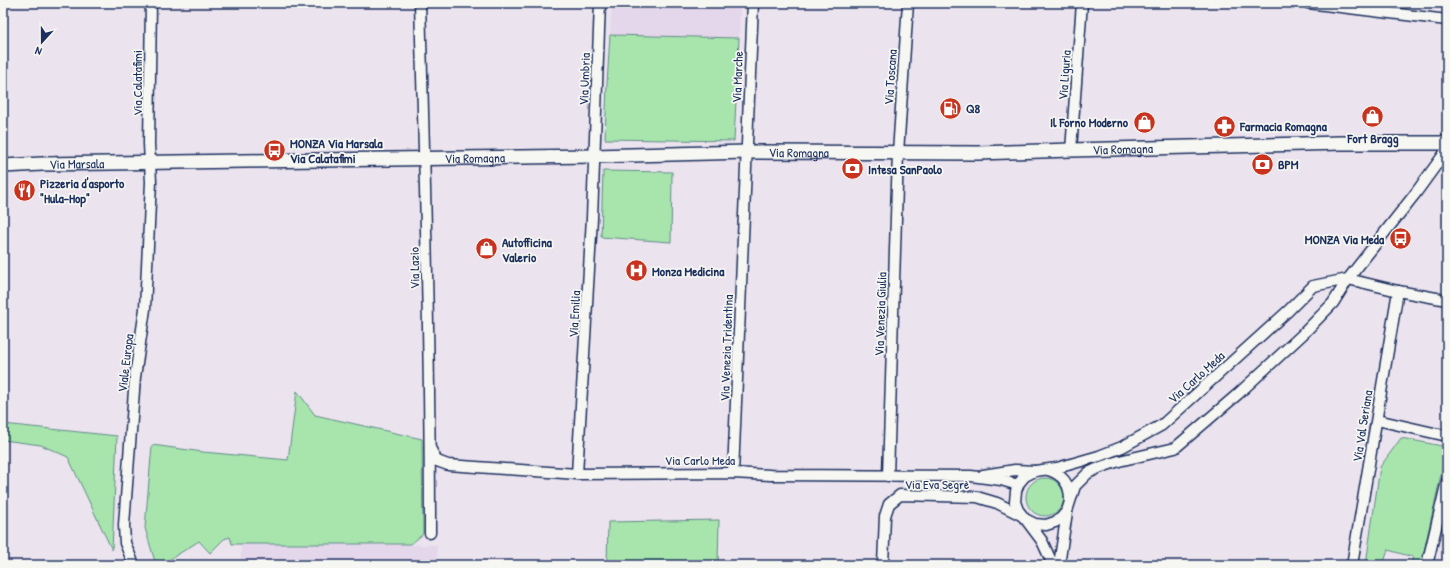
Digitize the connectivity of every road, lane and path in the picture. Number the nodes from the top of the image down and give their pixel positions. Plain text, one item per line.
1 (151, 3) edge
2 (420, 3) edge
3 (600, 3) edge
4 (753, 3) edge
5 (908, 3) edge
6 (1082, 3) edge
7 (1308, 3) edge
8 (1447, 20) edge
9 (1447, 142) edge
10 (1072, 150) junction
11 (1447, 150) edge
12 (747, 152) junction
13 (898, 153) junction
14 (594, 156) junction
15 (425, 158) junction
16 (150, 163) junction
17 (3, 166) edge
18 (1348, 279) junction
19 (1398, 291) junction
20 (1447, 300) edge
21 (1377, 420) junction
22 (1447, 436) edge
23 (430, 448) junction
24 (1040, 470) junction
25 (733, 473) junction
26 (578, 474) junction
27 (888, 476) junction
28 (977, 477) junction
29 (1447, 481) edge
30 (1018, 485) junction
31 (1069, 505) junction
32 (1023, 517) junction
33 (430, 533) dead end
34 (134, 565) edge
35 (883, 565) edge
36 (1053, 565) edge
37 (1059, 565) edge
38 (1352, 565) edge
39 (1427, 565) edge

1 - 16 street, Via Calatafimi
2 - 15 street, Via Lazio
3 - 14 street, Via Umbria
4 - 12 street, Via Marche
5 - 13 street, Via Toscana
6 - 10 street, Via Liguria
7 - 8 street
9 - 10 street, Via Romagna
10 - 13 street, Via Romagna
11 - 18 street
12 - 13 street, Via Romagna
12 - 14 street, Via Romagna
12 - 25 street, Via Venezia Tridentina
13 - 27 street, Via Venezia Giulia
14 - 15 street, Via Romagna
14 - 26 street, Via Emilia
15 - 16 street, Via Romagna
15 - 23 street, Via Lazio
16 - 17 street, Via Marsala
16 - 34 street, Viale Europa
18 - 19 street, Via Carlo Meda
18 - 24 street, Via Carlo Meda
18 - 31 street
19 - 20 street, Via Carlo Meda
19 - 21 street, Via Val Seriana
21 - 22 street
21 - 38 street, Via Val Seriana
23 - 26 street, Via Carlo Meda
23 - 33 street, Via Lazio
24 - 28 street, Via Carlo Meda
24 - 30 street, Via Carlo Meda
24 - 31 street, Via Carlo Meda
25 - 26 street, Via Carlo Meda
25 - 27 street, Via Carlo Meda
27 - 28 street, Via Carlo Meda
28 - 30 street, Via Carlo Meda
29 - 39 street
30 - 32 street
31 - 32 street
31 - 37 street
32 - 35 street, Via Eva Segrè
32 - 36 street

